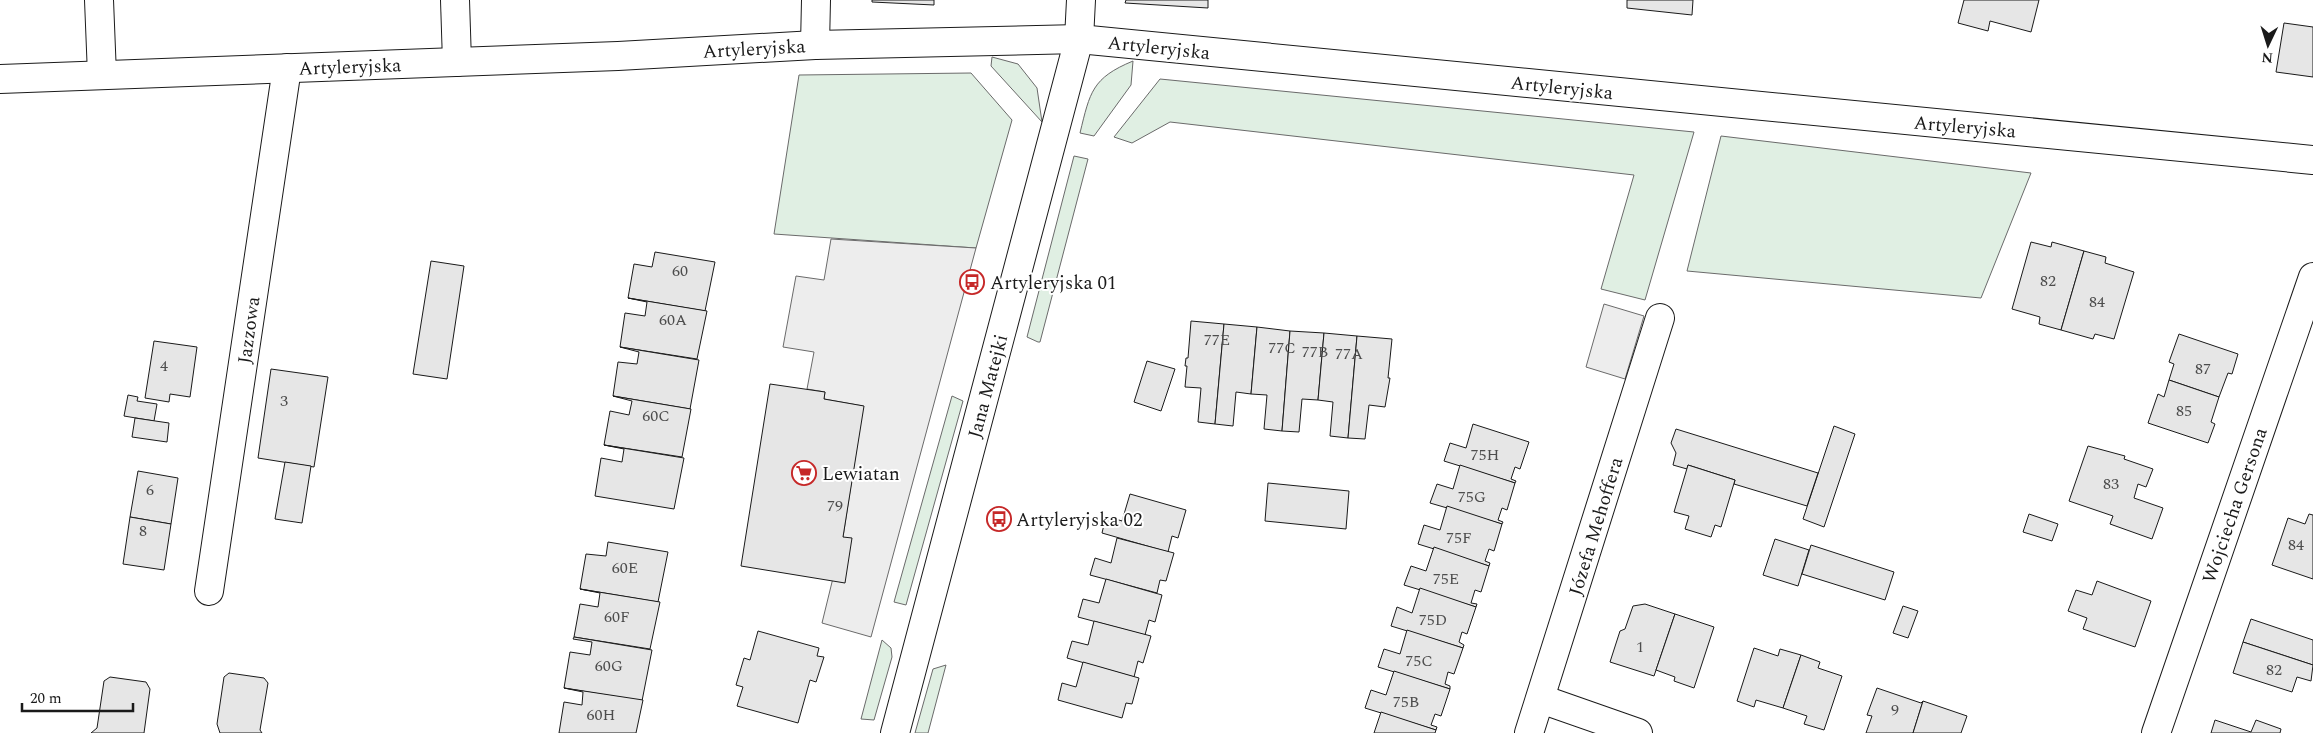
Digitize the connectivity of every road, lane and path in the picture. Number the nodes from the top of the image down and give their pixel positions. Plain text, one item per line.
1 (99, 0) edge
2 (455, 0) edge
3 (816, 0) edge
4 (1082, 0) edge
5 (1079, 39) junction
6 (815, 45) junction
7 (457, 62) junction
8 (287, 68) junction
9 (102, 75) junction
10 (0, 79) edge
11 (2313, 160) edge
12 (2313, 277) edge
13 (1660, 318) dead end
14 (209, 591) dead end
15 (1541, 699) junction
16 (895, 733) edge
17 (1529, 733) edge
18 (1638, 733) edge
19 (2156, 733) edge

1 - 9 street
2 - 7 street
3 - 6 street
4 - 5 street, Jana Matejki
5 - 6 street, Artyleryjska
5 - 11 street, Artyleryjska
5 - 16 street, Jana Matejki
6 - 7 street, Artyleryjska
7 - 8 street, Artyleryjska
8 - 9 street, Artyleryjska
8 - 14 street, Jazzowa
9 - 10 street, Artyleryjska
12 - 19 street, Wojciecha Gersona
13 - 15 street, Józefa Mehoffera
15 - 17 street, Józefa Mehoffera
15 - 18 street

